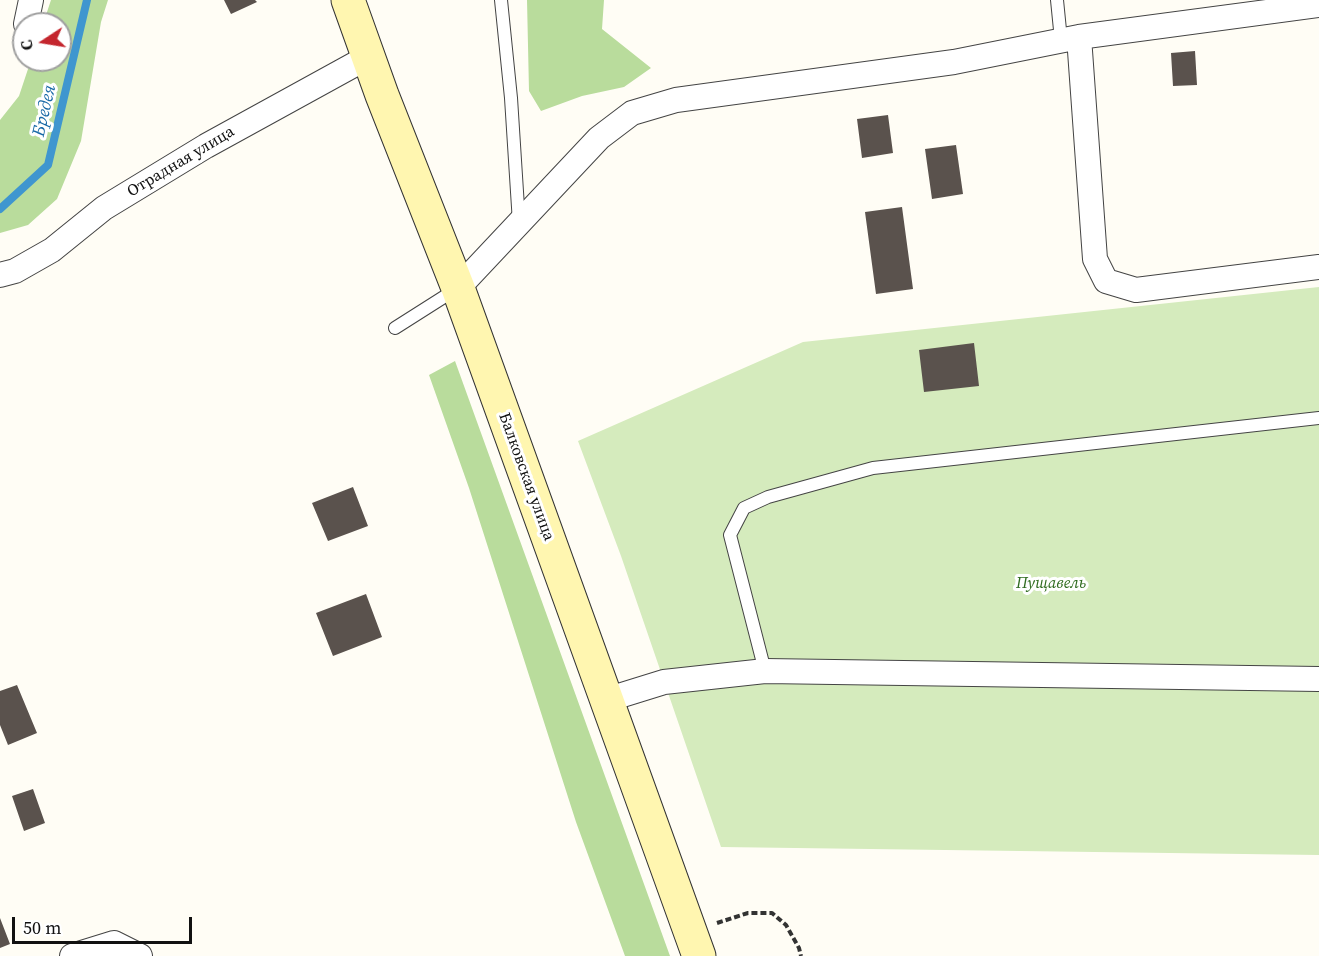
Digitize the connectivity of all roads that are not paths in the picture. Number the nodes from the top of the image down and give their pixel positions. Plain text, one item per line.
1 (348, 0) edge
2 (501, 0) edge
3 (1057, 0) edge
4 (1319, 5) edge
5 (1070, 39) junction
6 (368, 57) junction
7 (519, 223) junction
8 (1319, 267) edge
9 (0, 275) edge
10 (458, 288) junction
11 (396, 328) dead end
12 (1319, 418) edge
13 (765, 671) junction
14 (1319, 680) edge
15 (606, 700) junction
16 (694, 944) edge
17 (72, 956) edge
18 (140, 956) edge

1 - 6 main road, Балковская улица
2 - 7 lane
3 - 5 lane
4 - 5 street
5 - 7 street
5 - 8 street
6 - 9 street, Отрадная улица
6 - 10 main road, Балковская улица
7 - 10 street
10 - 11 lane
10 - 15 main road, Балковская улица
12 - 13 lane
13 - 14 street
13 - 15 street
15 - 16 main road, Балковская улица
17 - 18 street

